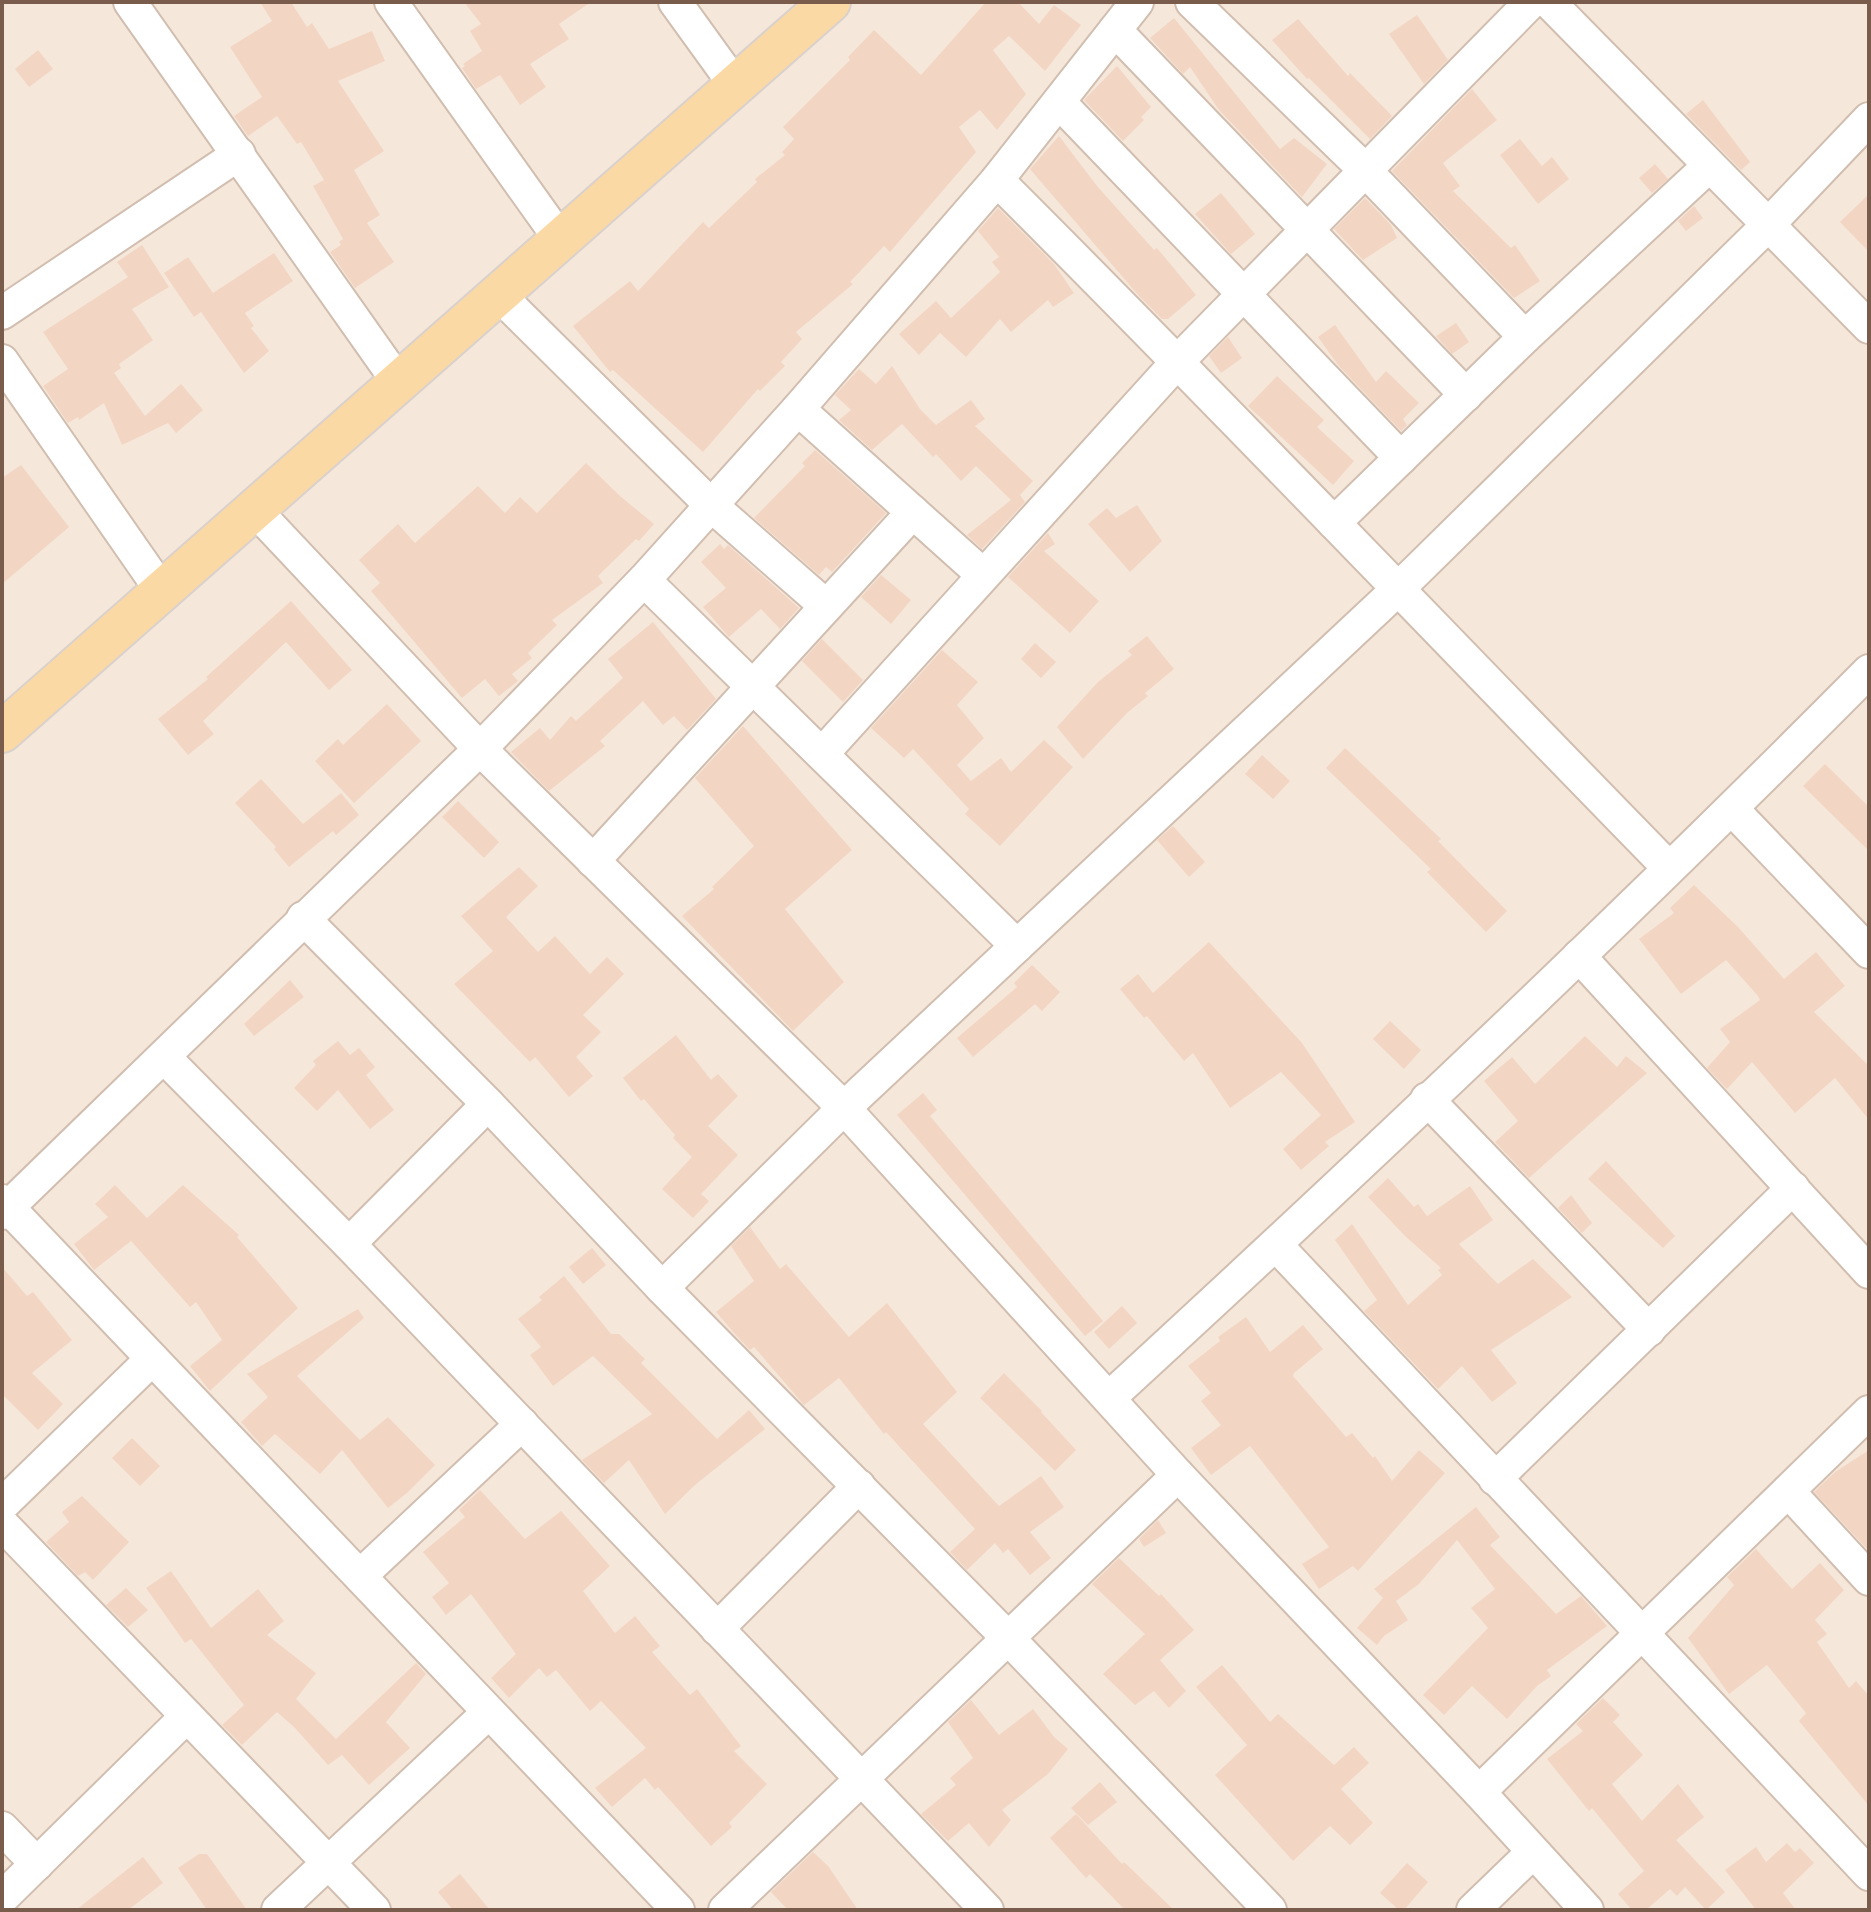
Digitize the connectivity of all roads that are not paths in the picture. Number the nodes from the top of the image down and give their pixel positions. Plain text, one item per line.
1 (130, 2) edge
2 (391, 2) edge
3 (675, 2) edge
4 (830, 2) edge
5 (1137, 2) edge
6 (1192, 2) edge
7 (1531, 2) edge
8 (1549, 2) edge
9 (1115, 30) junction
10 (735, 85) junction
11 (1059, 102) junction
12 (1869, 119) edge
13 (239, 154) junction
14 (1709, 166) junction
15 (1364, 169) junction
16 (997, 180) junction
17 (1768, 225) junction
18 (1306, 229) junction
19 (560, 239) junction
20 (498, 294) junction
21 (1242, 294) junction
22 (2, 313) edge
23 (1869, 327) edge
24 (1525, 337) junction
25 (1179, 360) junction
26 (2, 361) edge
27 (399, 383) junction
28 (1466, 395) junction
29 (798, 409) junction
30 (1401, 458) junction
31 (712, 506) junction
32 (254, 509) junction
33 (913, 512) junction
34 (1334, 523) junction
35 (982, 574) junction
36 (644, 580) junction
37 (161, 590) junction
38 (1397, 590) junction
39 (826, 606) junction
40 (1869, 671) edge
41 (753, 686) junction
42 (2, 732) edge
43 (480, 749) junction
44 (822, 754) junction
45 (1732, 809) junction
46 (593, 861) junction
47 (1669, 868) junction
48 (303, 918) junction
49 (1017, 946) junction
50 (1869, 952) edge
51 (1579, 956) junction
52 (164, 1057) junction
53 (1427, 1099) junction
54 (488, 1104) junction
55 (844, 1108) junction
56 (1793, 1188) junction
57 (4, 1207) edge
58 (349, 1244) junction
59 (1276, 1245) junction
60 (1869, 1272) edge
61 (662, 1288) junction
62 (1649, 1330) junction
63 (152, 1359) junction
64 (1109, 1398) junction
65 (1869, 1412) edge
66 (522, 1424) junction
67 (1178, 1475) junction
68 (1495, 1479) junction
69 (859, 1486) junction
70 (1788, 1491) junction
71 (2, 1505) edge
72 (2, 1524) edge
73 (360, 1576) junction
74 (1869, 1579) edge
75 (717, 1629) junction
76 (1641, 1635) junction
77 (1007, 1637) junction
78 (489, 1712) junction
79 (187, 1716) junction
80 (861, 1778) junction
81 (1479, 1792) junction
82 (2, 1828) edge
83 (1532, 1853) junction
84 (329, 1863) junction
85 (37, 1864) junction
86 (1869, 1874) edge
87 (2, 1898) edge
88 (278, 1910) edge
89 (374, 1910) edge
90 (678, 1910) edge
91 (725, 1910) edge
92 (987, 1910) edge
93 (1270, 1910) edge
94 (1473, 1910) edge
95 (1587, 1910) edge

1 - 13 street
2 - 19 street
3 - 10 street
4 - 10 main road
5 - 9 street
6 - 15 street
7 - 15 street
8 - 14 street
9 - 11 street
9 - 18 street
10 - 19 main road
11 - 16 street
11 - 21 street
12 - 17 street
13 - 22 street
13 - 27 street
14 - 17 street
14 - 24 street
15 - 18 street
15 - 24 street
16 - 25 street
16 - 29 street
17 - 23 street
17 - 38 street
18 - 21 street
18 - 28 street
19 - 20 main road
20 - 27 main road
20 - 31 street
21 - 25 street
21 - 30 street
24 - 28 street
25 - 34 street
25 - 35 street
26 - 37 street
27 - 32 main road
28 - 30 street
29 - 31 street
29 - 33 street
30 - 34 street
31 - 36 street
31 - 39 street
32 - 37 main road
32 - 43 street
33 - 35 street
33 - 39 street
34 - 38 street
35 - 44 street
36 - 41 street
36 - 43 street
37 - 42 main road
38 - 47 street
38 - 49 street
39 - 41 street
40 - 45 street
41 - 44 street
41 - 46 street
43 - 46 street
43 - 48 street
44 - 49 street
45 - 47 street
45 - 50 street
46 - 55 street
47 - 51 street
48 - 52 street
48 - 54 street
49 - 55 street
51 - 53 street
51 - 56 street
52 - 57 street
52 - 58 street
53 - 59 street
53 - 62 street
54 - 58 street
54 - 61 street
55 - 61 street
55 - 64 street
56 - 60 street
56 - 62 street
57 - 63 street
58 - 66 street
59 - 64 street
59 - 68 street
61 - 69 street
62 - 68 street
63 - 71 street
63 - 73 street
64 - 67 street
65 - 70 street
66 - 73 street
66 - 75 street
67 - 77 street
67 - 81 street
68 - 76 street
69 - 75 street
69 - 77 street
70 - 74 street
70 - 76 street
72 - 79 street
73 - 78 street
75 - 80 street
76 - 81 street
76 - 86 street
77 - 80 street
77 - 93 street
78 - 84 street
78 - 90 street
79 - 84 street
79 - 85 street
80 - 91 street
80 - 92 street
81 - 83 street
82 - 85 street
83 - 94 street
83 - 95 street
84 - 88 street
84 - 89 street
85 - 87 street

